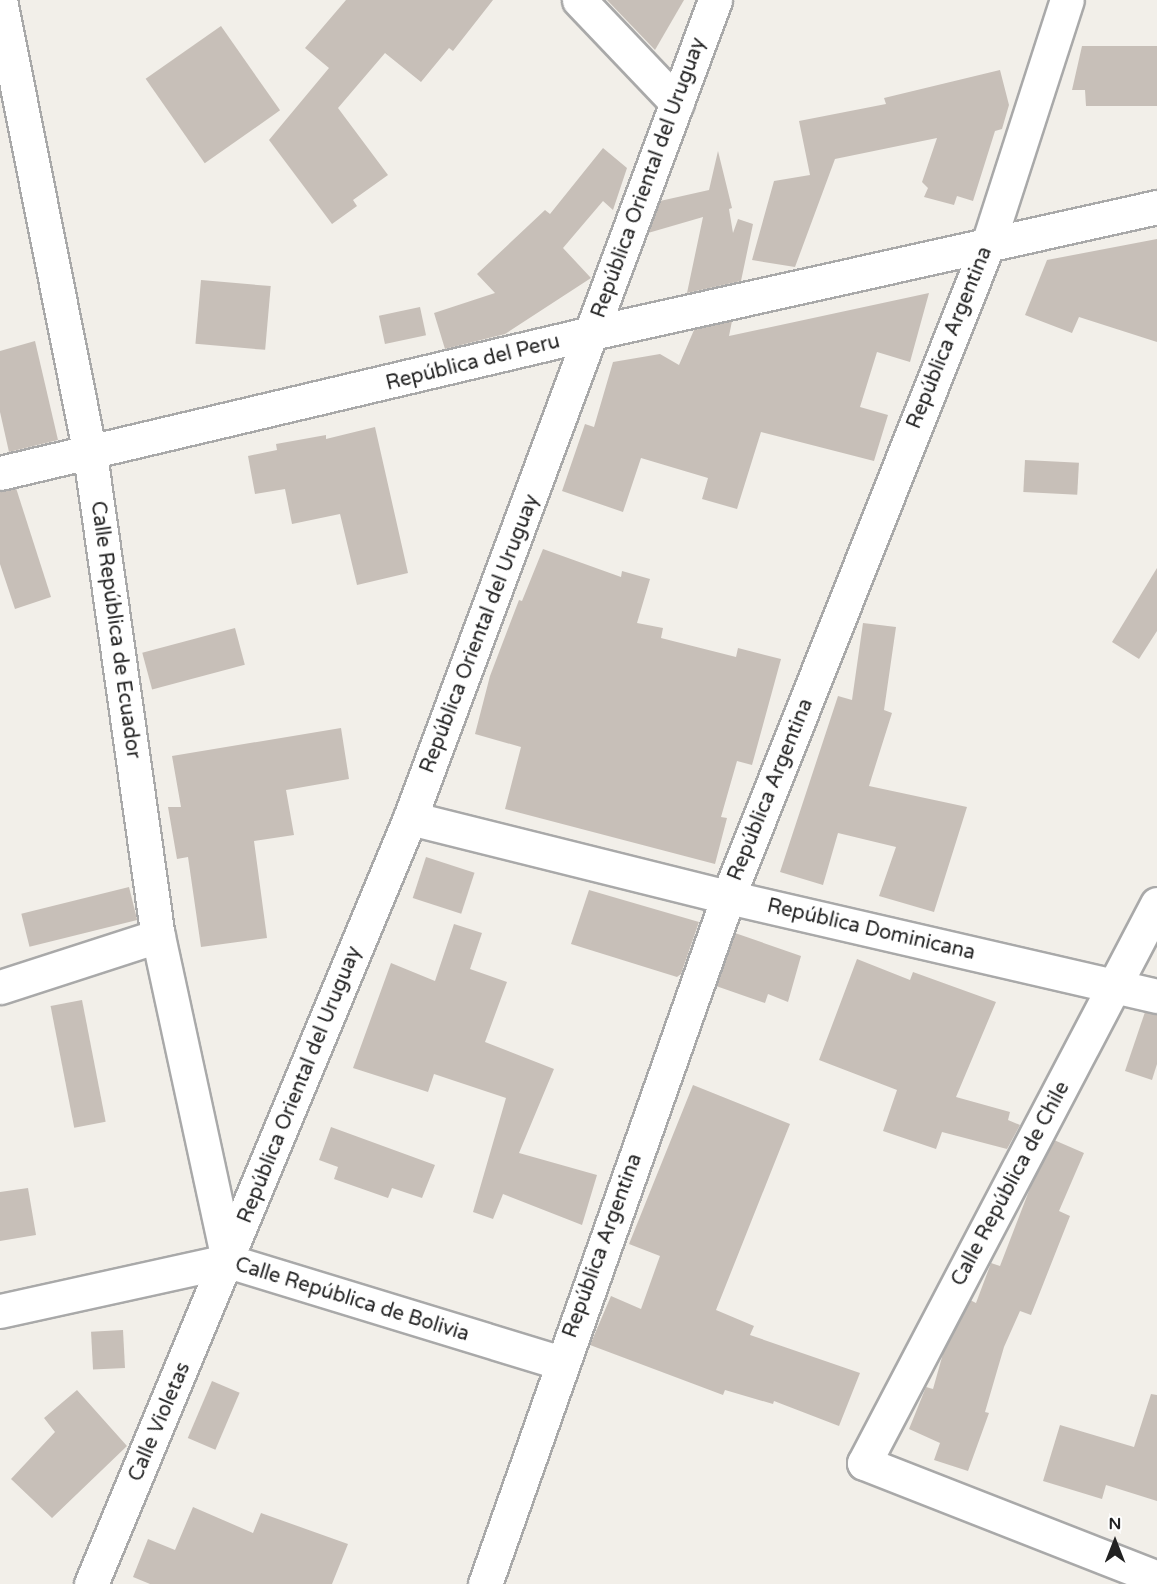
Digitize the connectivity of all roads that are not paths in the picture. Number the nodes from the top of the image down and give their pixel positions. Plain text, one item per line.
1 (0, 0) edge
2 (579, 0) edge
3 (715, 0) edge
4 (1067, 0) edge
5 (677, 103) junction
6 (1157, 207) edge
7 (988, 244) junction
8 (592, 333) junction
9 (90, 454) junction
10 (0, 473) edge
11 (410, 819) junction
12 (728, 897) junction
13 (1157, 904) edge
14 (158, 936) junction
15 (1114, 986) junction
16 (0, 987) edge
17 (1157, 996) edge
18 (228, 1261) junction
19 (0, 1311) edge
20 (561, 1364) junction
21 (1157, 1578) edge
22 (91, 1584) edge
23 (485, 1584) edge

1 - 9 street, Calle República de Ecuador
2 - 5 street
3 - 5 street, República Oriental del Uruguay
4 - 7 street, República Argentina
5 - 8 street, República Oriental del Uruguay
6 - 7 street, República del Peru
7 - 8 street, República del Peru
7 - 12 street, República Argentina
8 - 9 street, República del Peru
8 - 11 street, República Oriental del Uruguay
9 - 10 street, República del Peru
9 - 14 street, Calle República de Ecuador
11 - 12 street, República Dominicana
11 - 18 street, República Oriental del Uruguay
12 - 15 street, República Dominicana
12 - 20 street, República Argentina
13 - 15 street, Calle República de Chile
14 - 16 street
14 - 18 street, Calle República de Ecuador
15 - 17 street, República Dominicana
15 - 21 street, Calle República de Chile
18 - 19 street, Calle República de Bolivia
18 - 20 street, Calle República de Bolivia
18 - 22 street, Calle Violetas
20 - 23 street, República Argentina

